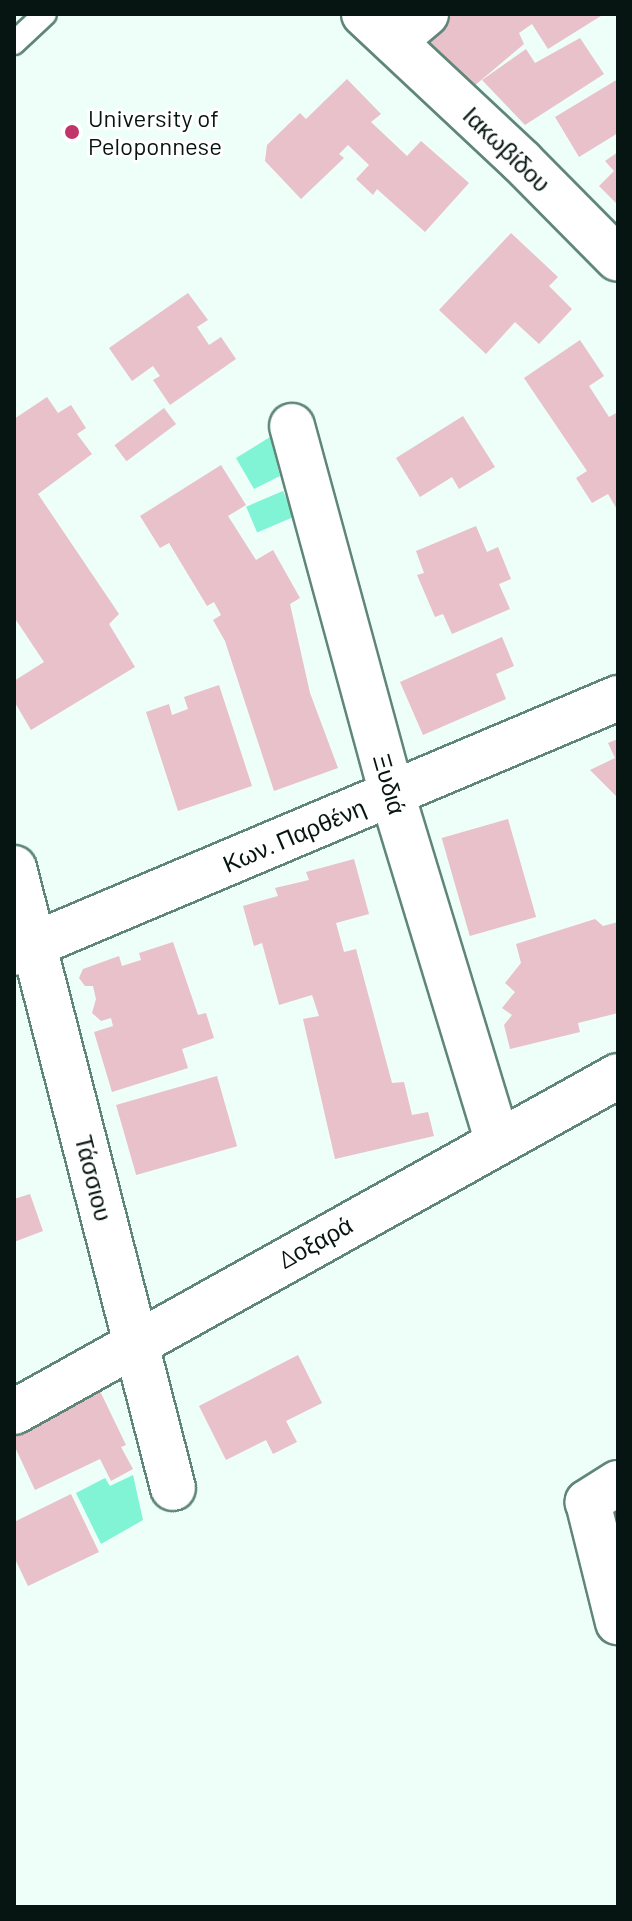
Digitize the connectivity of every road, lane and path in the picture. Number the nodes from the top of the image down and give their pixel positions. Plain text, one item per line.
1 (45, 14) edge
2 (395, 23) edge
3 (14, 43) edge
4 (618, 259) edge
5 (292, 426) dead end
6 (618, 698) edge
7 (392, 794) junction
8 (14, 868) edge
9 (24, 949) edge
10 (618, 1076) edge
11 (497, 1140) junction
12 (136, 1343) junction
13 (14, 1412) edge
14 (173, 1488) dead end
15 (603, 1492) edge
16 (618, 1622) edge

1 - 3 lane
2 - 4 street, Ιακωβίδου
5 - 7 street, Ξυδιά
6 - 7 street, Κων. Παρθένη
7 - 9 street, Κων. Παρθένη
7 - 11 street, Ξυδιά
8 - 9 street, Τάσσιου
9 - 12 street, Τάσσιου
10 - 11 street, Δοξαρά
11 - 12 street, Δοξαρά
12 - 13 street, Δοξαρά
12 - 14 street, Τάσσιου
15 - 16 street

